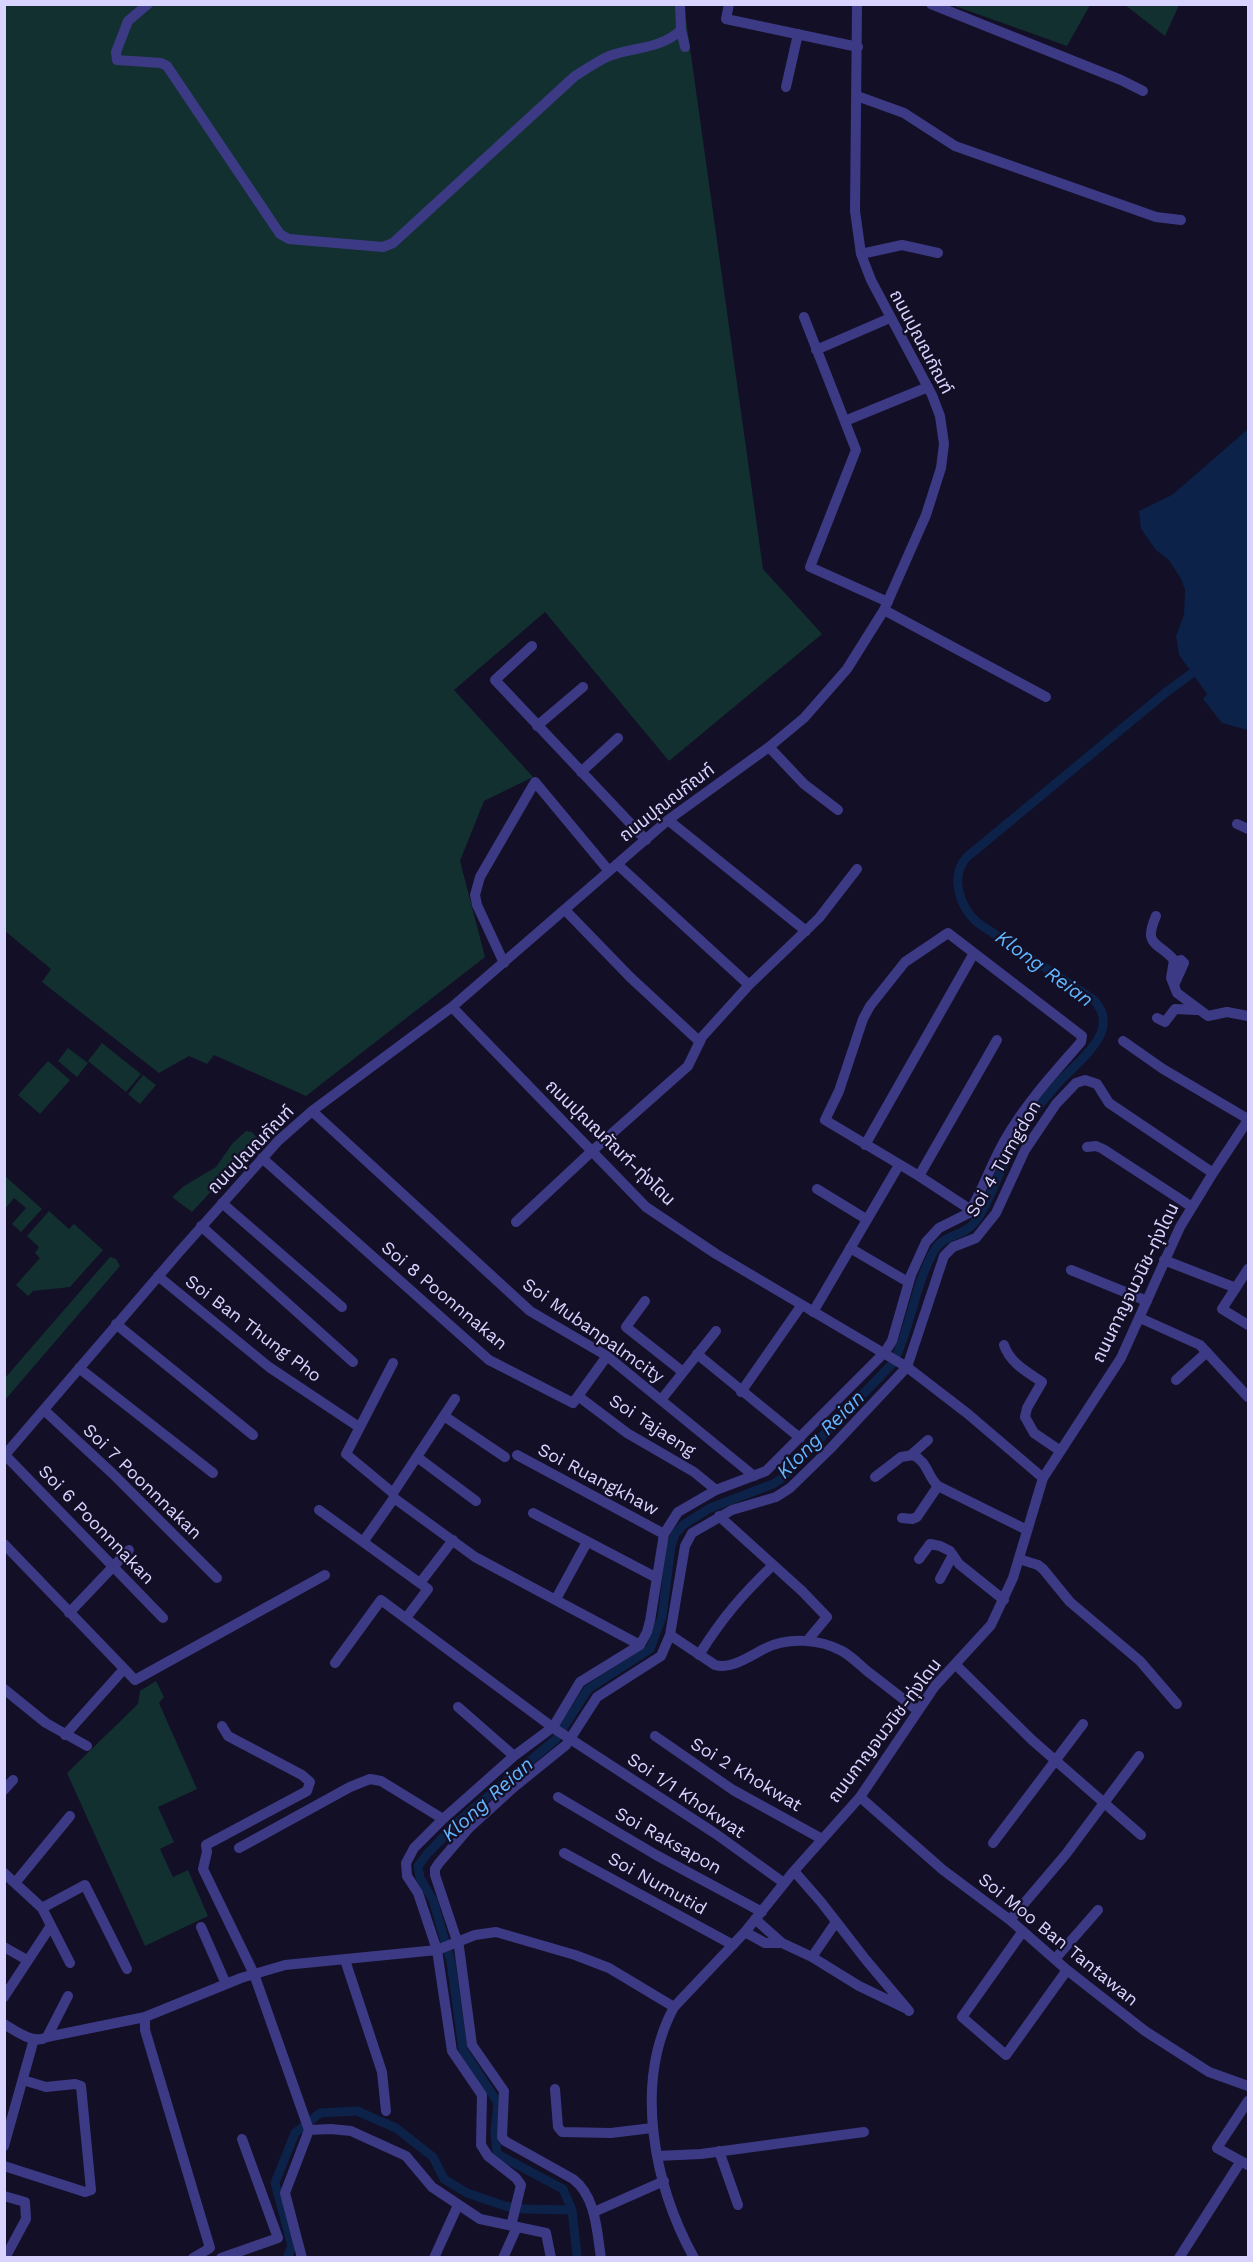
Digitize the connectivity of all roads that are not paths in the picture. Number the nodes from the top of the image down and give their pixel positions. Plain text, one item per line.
1 (148, 4) edge
2 (680, 4) edge
3 (729, 4) edge
4 (857, 4) edge
5 (931, 4) edge
6 (681, 30) junction
7 (798, 34) junction
8 (685, 47) dead end
9 (858, 47) junction
10 (786, 87) dead end
11 (1143, 91) dead end
12 (857, 96) junction
13 (1181, 220) dead end
14 (938, 253) dead end
15 (861, 254) junction
16 (804, 317) dead end
17 (890, 318) junction
18 (816, 350) junction
19 (928, 387) junction
20 (845, 421) junction
21 (886, 606) junction
22 (532, 646) dead end
23 (583, 687) dead end
24 (1046, 697) dead end
25 (537, 726) junction
26 (618, 738) dead end
27 (769, 747) junction
28 (581, 772) junction
29 (838, 810) dead end
30 (668, 820) junction
31 (1237, 824) dead end
32 (1248, 829) edge
33 (646, 840) junction
34 (613, 868) junction
35 (857, 869) dead end
36 (565, 910) junction
37 (1156, 916) dead end
38 (806, 931) junction
39 (974, 953) junction
40 (504, 963) junction
41 (749, 985) junction
42 (452, 1007) junction
43 (1200, 1010) junction
44 (1248, 1016) edge
45 (1157, 1018) dead end
46 (997, 1040) dead end
47 (1123, 1041) dead end
48 (700, 1042) junction
49 (312, 1111) junction
50 (1248, 1120) edge
51 (865, 1145) junction
52 (1087, 1147) dead end
53 (591, 1152) junction
54 (262, 1158) junction
55 (898, 1165) junction
56 (1213, 1173) junction
57 (919, 1176) junction
58 (818, 1189) dead end
59 (222, 1203) junction
60 (1192, 1207) junction
61 (971, 1210) junction
62 (866, 1219) junction
63 (516, 1222) dead end
64 (201, 1226) junction
65 (850, 1248) junction
66 (1164, 1260) junction
67 (1248, 1269) edge
68 (1071, 1270) dead end
69 (158, 1276) junction
70 (908, 1282) junction
71 (1236, 1288) junction
72 (645, 1301) dead end
73 (1148, 1301) junction
74 (801, 1306) junction
75 (342, 1307) dead end
76 (813, 1312) junction
77 (1140, 1318) junction
78 (116, 1324) junction
79 (1248, 1325) edge
80 (716, 1331) dead end
81 (1004, 1345) dead end
82 (1207, 1352) junction
83 (886, 1353) junction
84 (697, 1354) junction
85 (607, 1356) junction
86 (353, 1362) dead end
87 (393, 1363) dead end
88 (905, 1365) junction
89 (80, 1368) junction
90 (683, 1372) junction
91 (1176, 1380) dead end
92 (741, 1392) junction
93 (1248, 1397) edge
94 (455, 1399) dead end
95 (575, 1399) junction
96 (662, 1400) junction
97 (44, 1410) junction
98 (444, 1416) junction
99 (359, 1427) junction
100 (253, 1435) dead end
101 (800, 1438) junction
102 (928, 1440) dead end
103 (1059, 1450) junction
104 (5, 1455) edge
105 (517, 1455) dead end
106 (911, 1455) junction
107 (417, 1457) junction
108 (505, 1457) dead end
109 (213, 1473) dead end
110 (754, 1476) junction
111 (875, 1477) dead end
112 (1043, 1478) junction
113 (938, 1486) junction
114 (716, 1490) junction
115 (393, 1496) junction
116 (476, 1501) dead end
117 (319, 1510) dead end
118 (533, 1513) dead end
119 (719, 1516) junction
120 (902, 1518) dead end
121 (1027, 1530) junction
122 (664, 1534) junction
123 (453, 1540) junction
124 (363, 1542) junction
125 (587, 1542) junction
126 (4, 1544) edge
127 (129, 1550) dead end
128 (953, 1555) junction
129 (920, 1559) dead end
130 (1019, 1559) junction
131 (773, 1566) junction
132 (115, 1567) junction
133 (325, 1575) dead end
134 (217, 1578) dead end
135 (657, 1578) junction
136 (940, 1579) dead end
137 (420, 1583) junction
138 (556, 1599) junction
139 (1004, 1600) junction
140 (69, 1613) junction
141 (163, 1618) dead end
142 (406, 1618) junction
143 (670, 1635) junction
144 (807, 1641) junction
145 (640, 1645) junction
146 (699, 1655) junction
147 (335, 1663) dead end
148 (955, 1664) junction
149 (124, 1669) junction
150 (4, 1689) edge
151 (1177, 1704) dead end
152 (458, 1707) dead end
153 (918, 1711) junction
154 (1083, 1724) dead end
155 (222, 1726) dead end
156 (554, 1728) junction
157 (66, 1735) junction
158 (655, 1736) dead end
159 (569, 1739) junction
160 (87, 1746) dead end
161 (514, 1756) junction
162 (1139, 1756) dead end
163 (1056, 1762) junction
164 (13, 1780) dead end
165 (4, 1790) edge
166 (558, 1797) dead end
167 (860, 1797) junction
168 (1106, 1803) junction
169 (70, 1816) dead end
170 (443, 1819) junction
171 (1141, 1835) dead end
172 (822, 1839) junction
173 (993, 1843) dead end
174 (239, 1848) dead end
175 (564, 1853) dead end
176 (794, 1871) junction
177 (4, 1873) edge
178 (15, 1883) junction
179 (784, 1884) junction
180 (42, 1908) junction
181 (1098, 1910) dead end
182 (759, 1915) junction
183 (1010, 1920) junction
184 (836, 1922) junction
185 (50, 1927) junction
186 (201, 1927) dead end
187 (1023, 1931) junction
188 (745, 1932) junction
189 (456, 1942) junction
190 (782, 1943) junction
191 (733, 1945) junction
192 (4, 1947) edge
193 (437, 1950) junction
194 (812, 1957) junction
195 (1055, 1959) junction
196 (27, 1960) junction
197 (345, 1960) junction
198 (70, 1963) dead end
199 (128, 1969) dead end
200 (1067, 1970) junction
201 (254, 1974) junction
202 (226, 1984) junction
203 (68, 1996) dead end
204 (4, 1997) edge
205 (674, 2007) junction
206 (145, 2017) junction
207 (4, 2024) edge
208 (47, 2037) junction
209 (34, 2039) junction
210 (23, 2080) junction
211 (1248, 2086) edge
212 (555, 2089) dead end
213 (1248, 2102) edge
214 (386, 2111) dead end
215 (652, 2128) junction
216 (309, 2130) junction
217 (864, 2132) dead end
218 (242, 2139) dead end
219 (4, 2146) edge
220 (719, 2151) junction
221 (657, 2157) junction
222 (1245, 2163) edge
223 (4, 2166) edge
224 (664, 2181) junction
225 (4, 2196) edge
226 (458, 2205) junction
227 (738, 2205) dead end
228 (594, 2212) junction
229 (514, 2226) junction
230 (212, 2253) edge
231 (5, 2258) edge
232 (193, 2258) edge
233 (221, 2258) edge
234 (302, 2258) edge
235 (434, 2258) edge
236 (503, 2258) edge
237 (551, 2258) edge
238 (602, 2258) edge
239 (694, 2258) edge
240 (1179, 2258) edge

1 - 6 street
2 - 6 street
3 - 7 street
4 - 9 street, ถนนปุณณกัณฑ์
5 - 11 street
6 - 8 street
7 - 9 street
7 - 10 street
9 - 12 street, ถนนปุณณกัณฑ์
12 - 13 street
12 - 15 street, ถนนปุณณกัณฑ์
14 - 15 street
15 - 17 street, ถนนปุณณกัณฑ์
16 - 18 street
17 - 18 street
17 - 19 street, ถนนปุณณกัณฑ์
18 - 20 street
19 - 20 street
19 - 21 street, ถนนปุณณกัณฑ์
20 - 21 street
21 - 24 street
21 - 27 street, ถนนปุณณกัณฑ์
22 - 25 street
23 - 25 street
25 - 28 street
26 - 28 street
27 - 29 street
27 - 30 street, ถนนปุณณกัณฑ์
28 - 33 street
30 - 33 street, ถนนปุณณกัณฑ์
30 - 38 street
31 - 32 street
33 - 34 street, ถนนปุณณกัณฑ์
34 - 36 street, ถนนปุณณกัณฑ์
34 - 40 street
34 - 41 street
35 - 38 street
36 - 40 street, ถนนปุณณกัณฑ์
36 - 48 street
37 - 43 street
38 - 41 street
39 - 51 street
39 - 51 street
39 - 61 street
40 - 42 street, ถนนปุณณกัณฑ์
41 - 48 street
42 - 49 street, ถนนปุณณกัณฑ์
42 - 53 street, ถนนปุณณกัณฑ์-ทุ่งโดน
43 - 44 street
43 - 45 street
46 - 57 street
47 - 50 street
48 - 53 street
49 - 54 street, ถนนปุณณกัณฑ์
49 - 85 street, Soi Mubanpalmcity
50 - 56 street, ถนนกาญจนวนิช-ทุ่งโดน
51 - 55 street
52 - 60 street
53 - 63 street
53 - 74 street, ถนนปุณณกัณฑ์-ทุ่งโดน
54 - 59 street, ถนนปุณณกัณฑ์
54 - 95 street, Soi 8 Poonnnakan
55 - 57 street
55 - 62 street
56 - 60 street, ถนนกาญจนวนิช-ทุ่งโดน
56 - 88 street, Soi 4 Tumgdon
57 - 61 street
58 - 62 street
59 - 64 street, ถนนปุณณกัณฑ์
59 - 75 street
60 - 66 street, ถนนกาญจนวนิช-ทุ่งโดน
61 - 70 street
62 - 65 street
64 - 69 street, ถนนปุณณกัณฑ์
64 - 86 street
65 - 70 street
65 - 76 street
66 - 71 street
66 - 73 street, ถนนกาญจนวนิช-ทุ่งโดน
67 - 71 street
68 - 73 street
69 - 78 street, ถนนปุณณกัณฑ์
69 - 99 street, Soi Ban Thung Pho
70 - 83 street
71 - 79 street
72 - 90 street
73 - 77 street, ถนนกาญจนวนิช-ทุ่งโดน
74 - 76 street, ถนนปุณณกัณฑ์-ทุ่งโดน
74 - 92 street
76 - 83 street, ถนนปุณณกัณฑ์-ทุ่งโดน
77 - 82 street
77 - 103 street, ถนนกาญจนวนิช-ทุ่งโดน
78 - 89 street, ถนนปุณณกัณฑ์
78 - 100 street
80 - 84 street
81 - 103 street
82 - 91 street
82 - 93 street
83 - 88 street, ถนนปุณณกัณฑ์-ทุ่งโดน
83 - 101 street
84 - 90 street
84 - 92 street
85 - 95 street
85 - 96 street, Soi Mubanpalmcity
87 - 99 street
88 - 112 street, ถนนปุณณกัณฑ์-ทุ่งโดน
88 - 119 street
89 - 97 street, ถนนปุณณกัณฑ์
89 - 109 street
90 - 96 street
92 - 101 street
94 - 98 street
95 - 114 street, Soi Tajaeng
96 - 110 street, Soi Mubanpalmcity
97 - 104 street, ถนนปุณณกัณฑ์
97 - 134 street, Soi 7 Poonnnakan
98 - 107 street
98 - 108 street
99 - 115 street
101 - 110 street
102 - 106 street
103 - 112 street, ถนนกาญจนวนิช-ทุ่งโดน
104 - 132 street, Soi 6 Poonnnakan
105 - 122 street, Soi Ruangkhaw
106 - 111 street
106 - 113 street
107 - 115 street
107 - 116 street
110 - 114 street
112 - 121 street, ถนนกาญจนวนิช-ทุ่งโดน
113 - 120 street
113 - 121 street
114 - 122 street
115 - 123 street
115 - 124 street
117 - 124 street
118 - 125 street
119 - 131 street
119 - 143 street
121 - 130 street, ถนนกาญจนวนิช-ทุ่งโดน
122 - 135 street
123 - 137 street
123 - 138 street
124 - 137 street
125 - 135 street
125 - 138 street
126 - 140 street
127 - 132 street
128 - 129 street
128 - 136 street
128 - 139 street
130 - 139 street, ถนนกาญจนวนิช-ทุ่งโดน
130 - 151 street
131 - 144 street
131 - 146 street
132 - 140 street
132 - 141 street, Soi 6 Poonnnakan
133 - 149 street
135 - 145 street
137 - 142 street
138 - 145 street
139 - 148 street, ถนนกาญจนวนิช-ทุ่งโดน
140 - 149 street
142 - 147 street, Soi 1/1 Khokwat
142 - 156 street, Soi 1/1 Khokwat
143 - 146 street
143 - 159 street
144 - 146 street
144 - 153 street
145 - 156 street
148 - 153 street, ถนนกาญจนวนิช-ทุ่งโดน
148 - 163 street
149 - 157 street
150 - 157 street
152 - 161 street
153 - 167 street, ถนนกาญจนวนิช-ทุ่งโดน
154 - 163 street
155 - 201 street
156 - 159 street, Soi 1/1 Khokwat
156 - 161 street
157 - 160 street
158 - 172 street, Soi 2 Khokwat
159 - 179 street, Soi 1/1 Khokwat
159 - 189 street
161 - 170 street
162 - 168 street
163 - 168 street
163 - 173 street
164 - 165 street
166 - 182 street, Soi Raksapon
167 - 172 street, ถนนกาญจนวนิช-ทุ่งโดน
167 - 183 street, Soi Moo Ban Tantawan
168 - 171 street
168 - 183 street
169 - 178 street
170 - 174 street
170 - 193 street
172 - 176 street, ถนนกาญจนวนิช-ทุ่งโดน
175 - 191 street, Soi Numutid
176 - 179 street, ถนนกาญจนวนิช-ทุ่งโดน
176 - 184 street
177 - 178 street
178 - 180 street
179 - 182 street, ถนนกาญจนวนิช-ทุ่งโดน
180 - 185 street
180 - 199 street
181 - 195 street
182 - 188 street, ถนนกาญจนวนิช-ทุ่งโดน
182 - 190 street, Soi Raksapon
183 - 187 street, Soi Moo Ban Tantawan
184 - 194 street
184 - 194 street
185 - 196 street
185 - 198 street
186 - 202 street
187 - 195 street, Soi Moo Ban Tantawan
187 - 200 street
188 - 190 street
188 - 191 street, ถนนกาญจนวนิช-ทุ่งโดน
189 - 193 street
189 - 205 street
189 - 228 street
190 - 194 street
191 - 205 street, ถนนกาญจนวนิช-ทุ่งโดน
192 - 196 street
193 - 197 street
193 - 229 street
195 - 200 street, Soi Moo Ban Tantawan
196 - 204 street
197 - 201 street
197 - 214 street
200 - 211 street, Soi Moo Ban Tantawan
201 - 202 street
201 - 216 street
202 - 206 street
203 - 208 street
205 - 215 street, ถนนกาญจนวนิช-ทุ่งโดน
206 - 208 street
206 - 230 street
207 - 209 street
208 - 209 street
209 - 210 street
210 - 219 street
210 - 223 street
212 - 215 street
213 - 222 street
215 - 221 street, ถนนกาญจนวนิช-ทุ่งโดน
216 - 226 street
216 - 234 street
217 - 220 street
218 - 233 street
220 - 221 street
220 - 227 street
221 - 224 street, ถนนกาญจนวนิช-ทุ่งโดน
222 - 240 street
224 - 228 street
224 - 239 street, ถนนกาญจนวนิช-ทุ่งโดน
225 - 231 street
226 - 229 street
226 - 235 street
228 - 238 street
229 - 236 street
229 - 237 street
230 - 232 street

